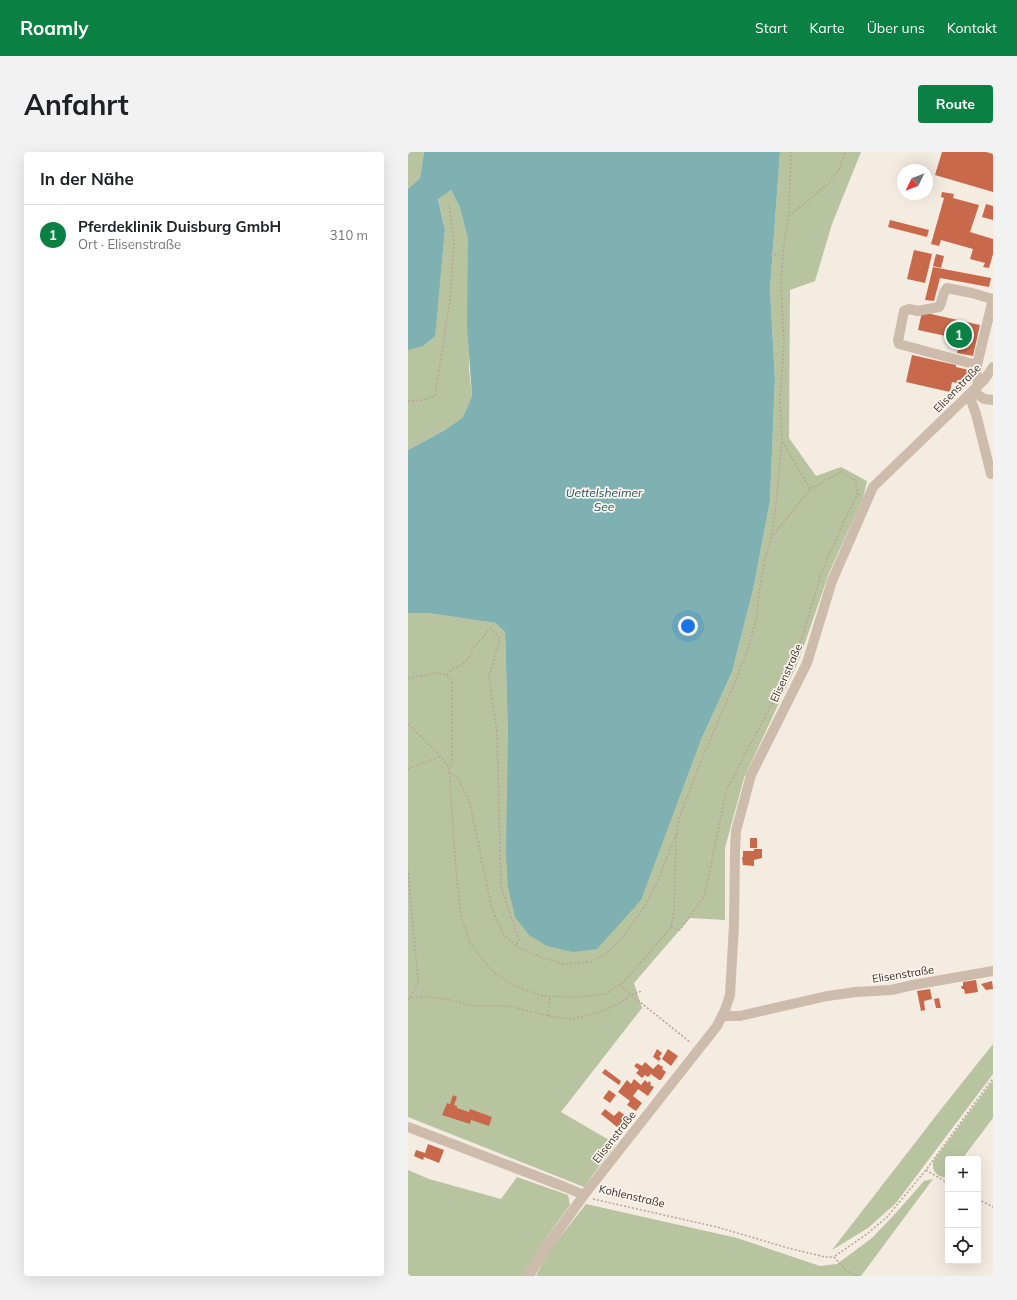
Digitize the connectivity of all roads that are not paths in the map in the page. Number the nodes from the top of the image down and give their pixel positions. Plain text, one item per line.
1 (993, 299) edge
2 (977, 365) junction
3 (993, 367) edge
4 (974, 391) junction
5 (993, 400) edge
6 (991, 474) dead end
7 (993, 971) edge
8 (722, 1016) junction
9 (408, 1127) edge
10 (584, 1195) junction
11 (529, 1276) edge

1 - 2 street
1 - 2 street
2 - 4 street
3 - 4 street, Elisenstraße
4 - 5 street
4 - 6 street
4 - 8 street, Elisenstraße
7 - 8 street, Elisenstraße
8 - 10 street, Elisenstraße
9 - 10 street, Kohlenstraße
10 - 11 street, Elisenstraße

